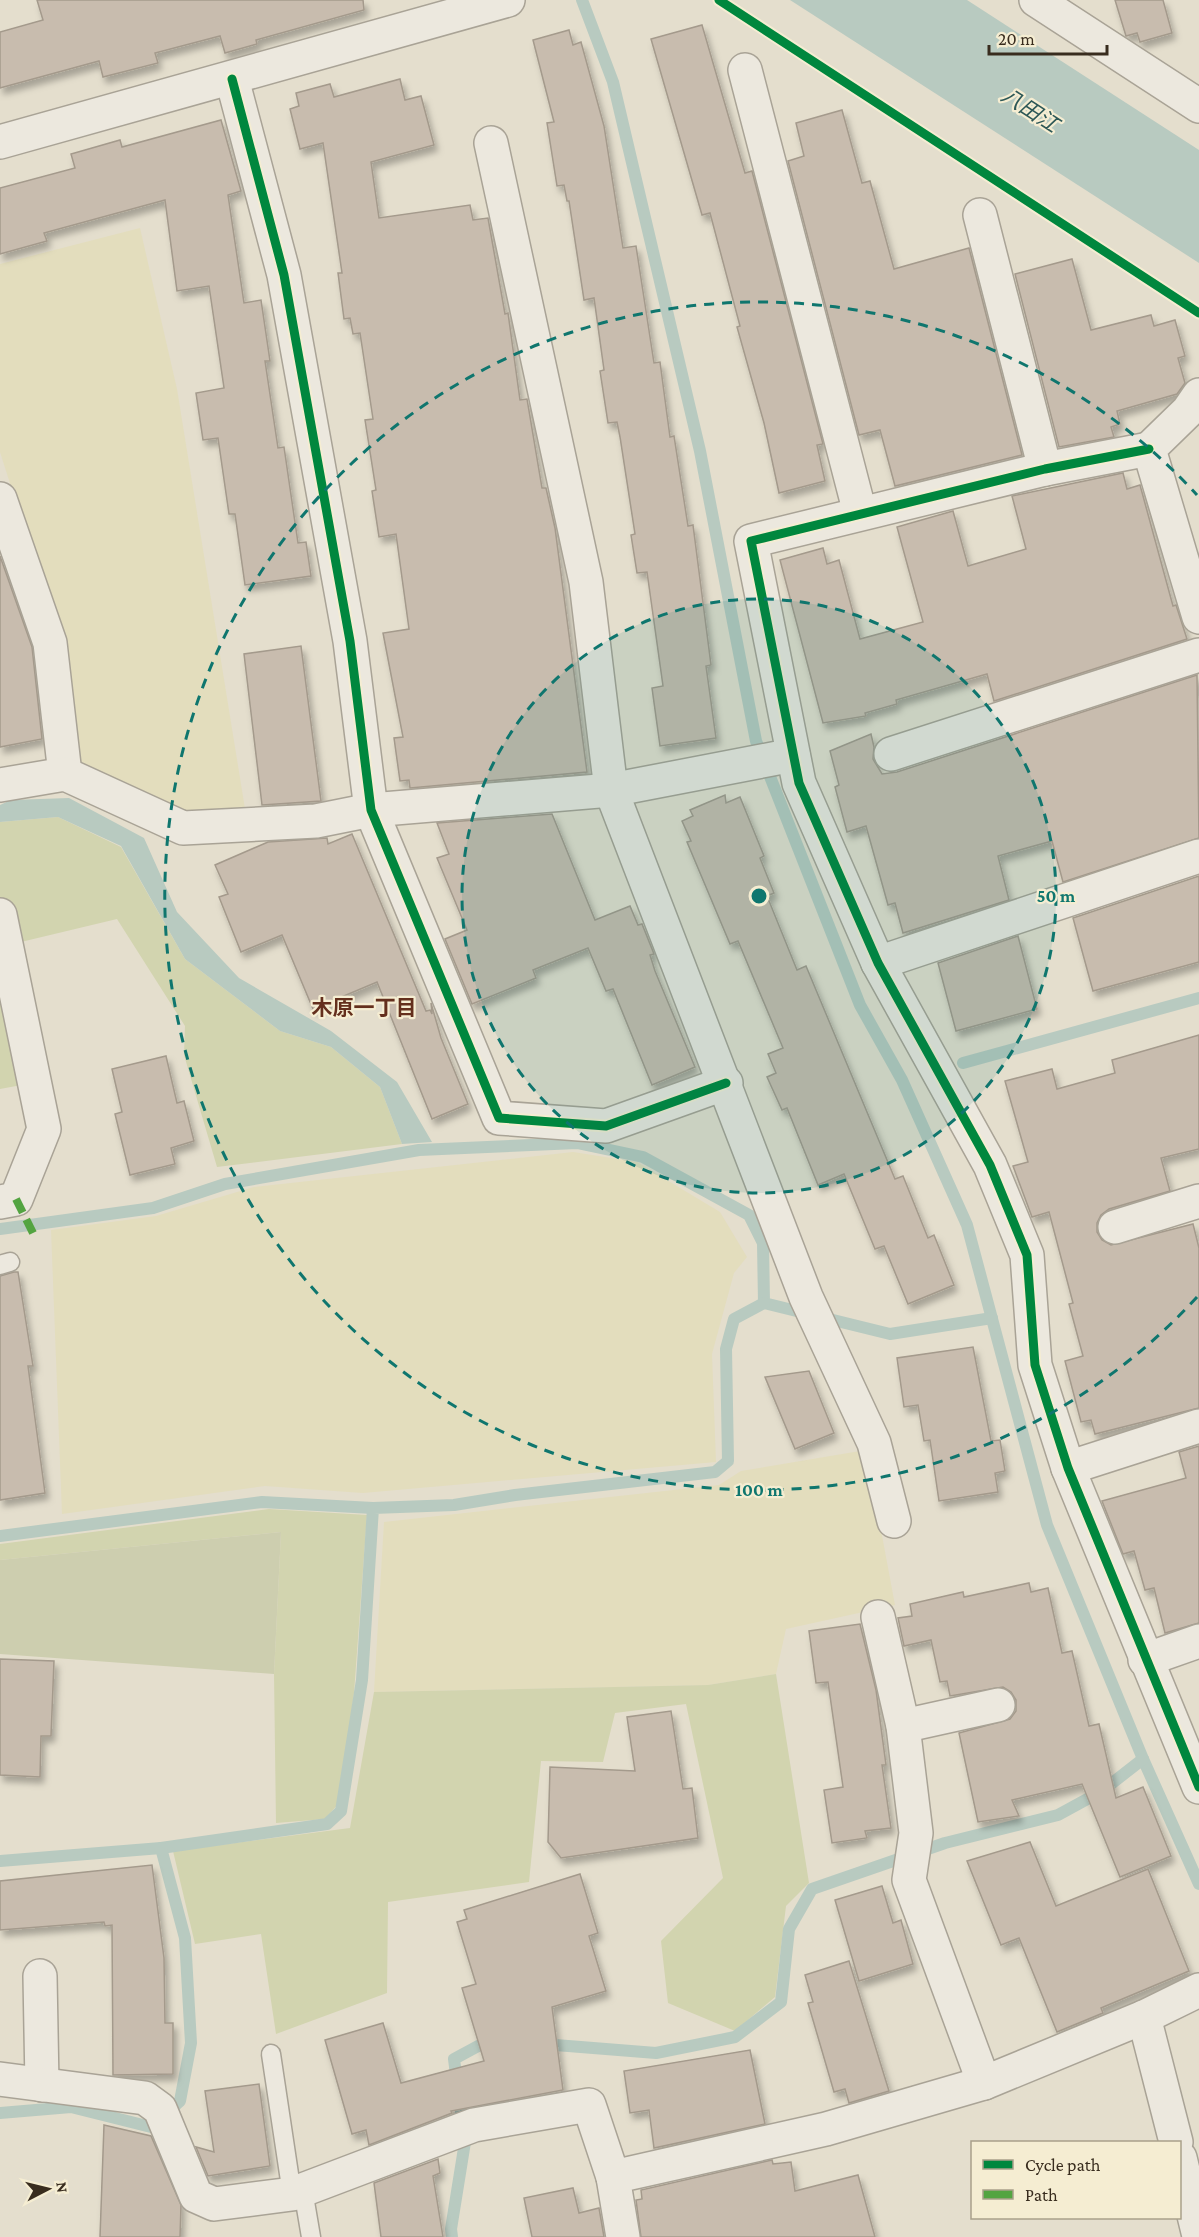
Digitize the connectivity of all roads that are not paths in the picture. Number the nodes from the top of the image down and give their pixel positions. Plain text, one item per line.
1 (508, 0) edge
2 (1036, 0) edge
3 (745, 70) dead end
4 (232, 79) junction
5 (1199, 106) edge
6 (0, 142) edge
7 (491, 143) dead end
8 (980, 215) dead end
9 (1199, 395) edge
10 (1149, 449) junction
11 (1045, 469) junction
12 (0, 499) edge
13 (860, 513) junction
14 (1199, 617) edge
15 (1199, 655) edge
16 (793, 754) junction
17 (891, 754) dead end
18 (65, 774) junction
19 (0, 784) edge
20 (611, 790) junction
21 (371, 810) junction
22 (1199, 856) edge
23 (0, 915) edge
24 (878, 963) junction
25 (726, 1083) junction
26 (1199, 1201) edge
27 (0, 1202) edge
28 (1115, 1227) dead end
29 (1199, 1426) edge
30 (1068, 1468) junction
31 (894, 1521) dead end
32 (878, 1617) dead end
33 (1199, 1641) edge
34 (1145, 1660) junction
35 (998, 1705) dead end
36 (903, 1726) junction
37 (1199, 1787) edge
38 (40, 1976) dead end
39 (1199, 1990) edge
40 (1144, 2017) junction
41 (271, 2054) dead end
42 (0, 2079) edge
43 (984, 2083) junction
44 (42, 2085) junction
45 (1176, 2141) edge
46 (1181, 2166) edge
47 (613, 2177) junction
48 (297, 2192) junction
49 (1199, 2236) edge
50 (311, 2237) edge
51 (623, 2237) edge

1 - 4 street
2 - 5 street
3 - 13 street
4 - 6 street
4 - 21 street
7 - 20 street
8 - 11 street
9 - 10 street
10 - 11 street
10 - 14 street
11 - 13 street
12 - 18 street
13 - 16 street
15 - 17 street
16 - 20 street
16 - 24 street
18 - 19 street
18 - 21 street
20 - 21 street
20 - 25 street
21 - 25 street
22 - 24 street
23 - 27 street
24 - 30 street
25 - 31 street
26 - 28 street
29 - 30 street
30 - 34 street
32 - 36 street
33 - 34 street
34 - 37 street
35 - 36 street
36 - 43 street
38 - 44 street
39 - 40 street
40 - 43 street
40 - 45 street
41 - 48 lane
42 - 44 street
43 - 47 street
44 - 48 street
46 - 49 street
47 - 48 street
47 - 51 street
48 - 50 lane

